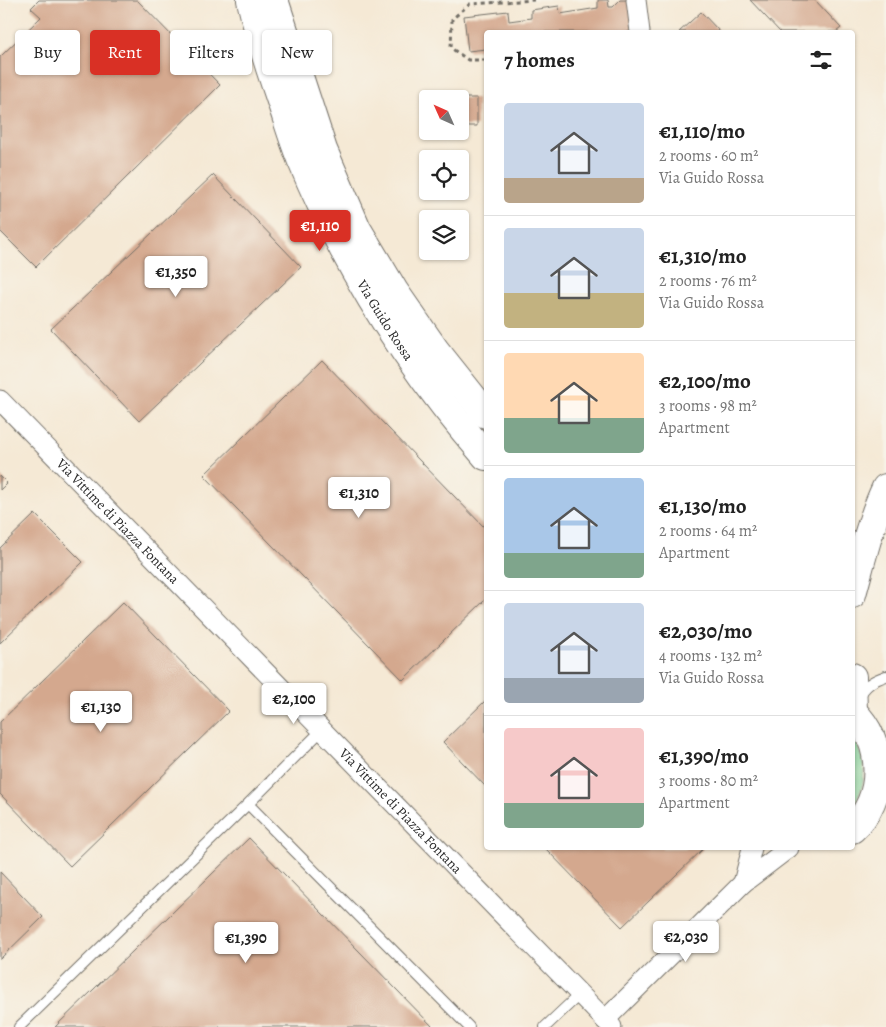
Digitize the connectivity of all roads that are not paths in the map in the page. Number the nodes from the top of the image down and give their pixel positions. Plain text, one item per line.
1 (251, 0) edge
2 (274, 0) edge
3 (636, 0) edge
4 (640, 30) edge
5 (0, 400) edge
6 (484, 411) edge
7 (484, 453) edge
8 (886, 488) edge
9 (855, 583) edge
10 (886, 676) edge
11 (855, 707) edge
12 (855, 714) edge
13 (322, 730) junction
14 (884, 767) edge
15 (248, 804) junction
16 (855, 826) edge
17 (751, 850) edge
18 (786, 850) edge
19 (743, 883) junction
20 (580, 994) junction
21 (609, 1023) edge
22 (20, 1027) edge
23 (469, 1027) edge
24 (545, 1027) edge

1 - 7 street, Via Guido Rossa
2 - 6 street, Via Guido Rossa
3 - 4 street
5 - 13 street, Via Vittime di Piazza Fontana
8 - 9 street
10 - 11 lane
12 - 14 street
13 - 15 lane
13 - 20 street, Via Vittime di Piazza Fontana
14 - 16 street
15 - 22 lane
15 - 23 lane
17 - 19 street
18 - 19 street
19 - 21 street
20 - 21 street, Via Vittime di Piazza Fontana
20 - 24 lane

